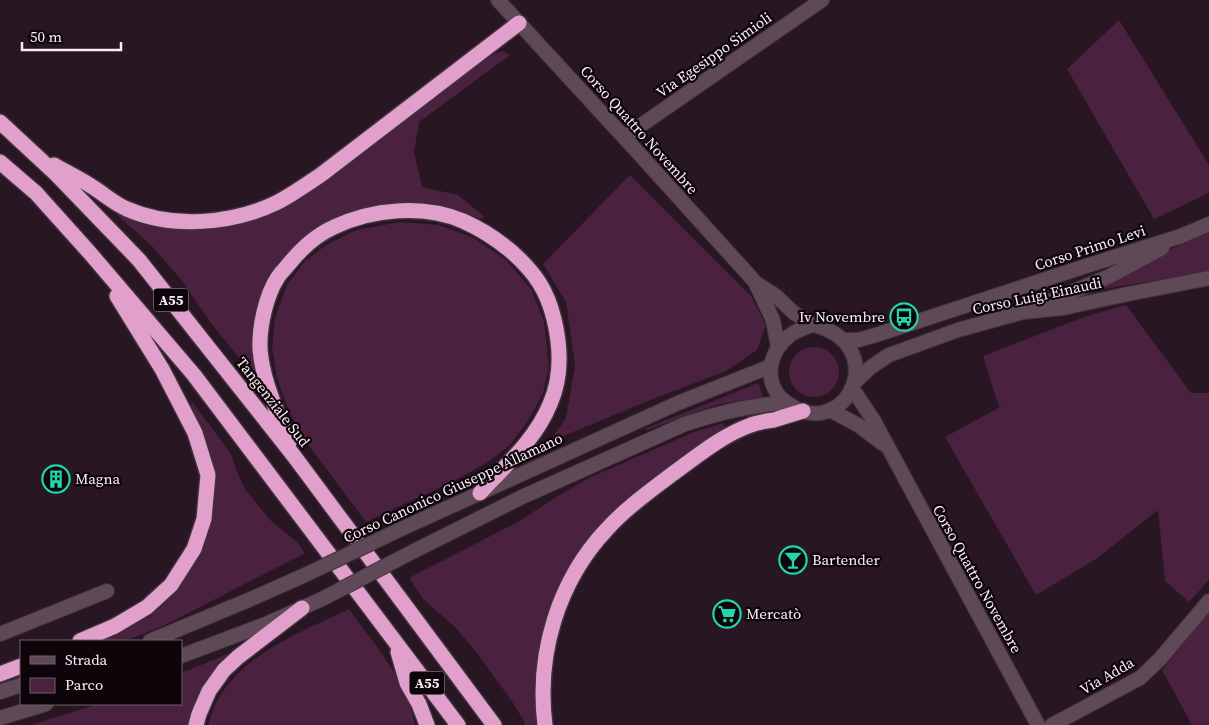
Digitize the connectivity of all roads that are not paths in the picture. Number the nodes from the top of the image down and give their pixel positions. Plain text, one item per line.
1 (498, 0) edge
2 (822, 0) edge
3 (519, 23) junction
4 (0, 122) edge
5 (624, 137) junction
6 (37, 155) junction
7 (0, 162) edge
8 (1209, 224) edge
9 (1181, 236) junction
10 (90, 252) junction
11 (1209, 278) edge
12 (756, 283) junction
13 (1008, 292) joint
14 (1024, 312) junction
15 (814, 325) junction
16 (843, 340) junction
17 (778, 347) junction
18 (771, 366) junction
19 (853, 385) junction
20 (788, 403) junction
21 (830, 410) junction
22 (803, 411) junction
23 (888, 448) junction
24 (294, 456) junction
25 (480, 492) junction
26 (107, 591) dead end
27 (1209, 601) edge
28 (302, 608) junction
29 (0, 634) edge
30 (82, 640) edge
31 (152, 640) edge
32 (395, 641) junction
33 (182, 656) edge
34 (20, 666) edge
35 (0, 674) edge
36 (20, 685) edge
37 (0, 692) edge
38 (43, 705) edge
39 (0, 718) edge
40 (196, 725) edge
41 (427, 725) edge
42 (458, 725) edge
43 (494, 725) edge
44 (545, 725) edge
45 (1038, 725) edge
46 (1052, 725) edge

1 - 3 main road, Corso Quattro Novembre
2 - 5 main road, Via Egesippo Simioli
3 - 5 main road, Corso Quattro Novembre
3 - 6 highway
4 - 6 highway, Tangenziale Sud / A55
5 - 12 main road, Corso Quattro Novembre
6 - 24 highway, Tangenziale Sud / A55
7 - 10 highway, A55
8 - 9 main road, Corso Primo Levi
9 - 13 main road, Corso Primo Levi
9 - 14 main road, Corso Primo Levi
10 - 30 highway
10 - 32 highway, A55
11 - 14 main road, Corso Luigi Einaudi
12 - 15 main road, Corso Quattro Novembre
12 - 17 main road, Corso Quattro Novembre
13 - 16 main road, Corso Luigi Einaudi
14 - 19 main road, Corso Luigi Einaudi
15 - 16 main road
15 - 17 main road
16 - 19 main road
17 - 18 main road
18 - 20 main road
18 - 25 main road, Corso Canonico Giuseppe Allamano
19 - 21 main road
19 - 23 main road, Corso Quattro Novembre
20 - 22 main road
20 - 28 main road, bridge
21 - 22 main road
21 - 23 main road, Corso Quattro Novembre
22 - 44 highway
23 - 45 main road, Corso Quattro Novembre
24 - 25 highway
24 - 43 highway, Tangenziale Sud / A55
25 - 31 main road, Corso Canonico Giuseppe Allamano, bridge
26 - 29 main road
27 - 46 main road, Via Adda
28 - 33 main road
28 - 40 highway
32 - 41 highway
32 - 42 highway, A55
34 - 35 highway
36 - 37 main road
38 - 39 main road

